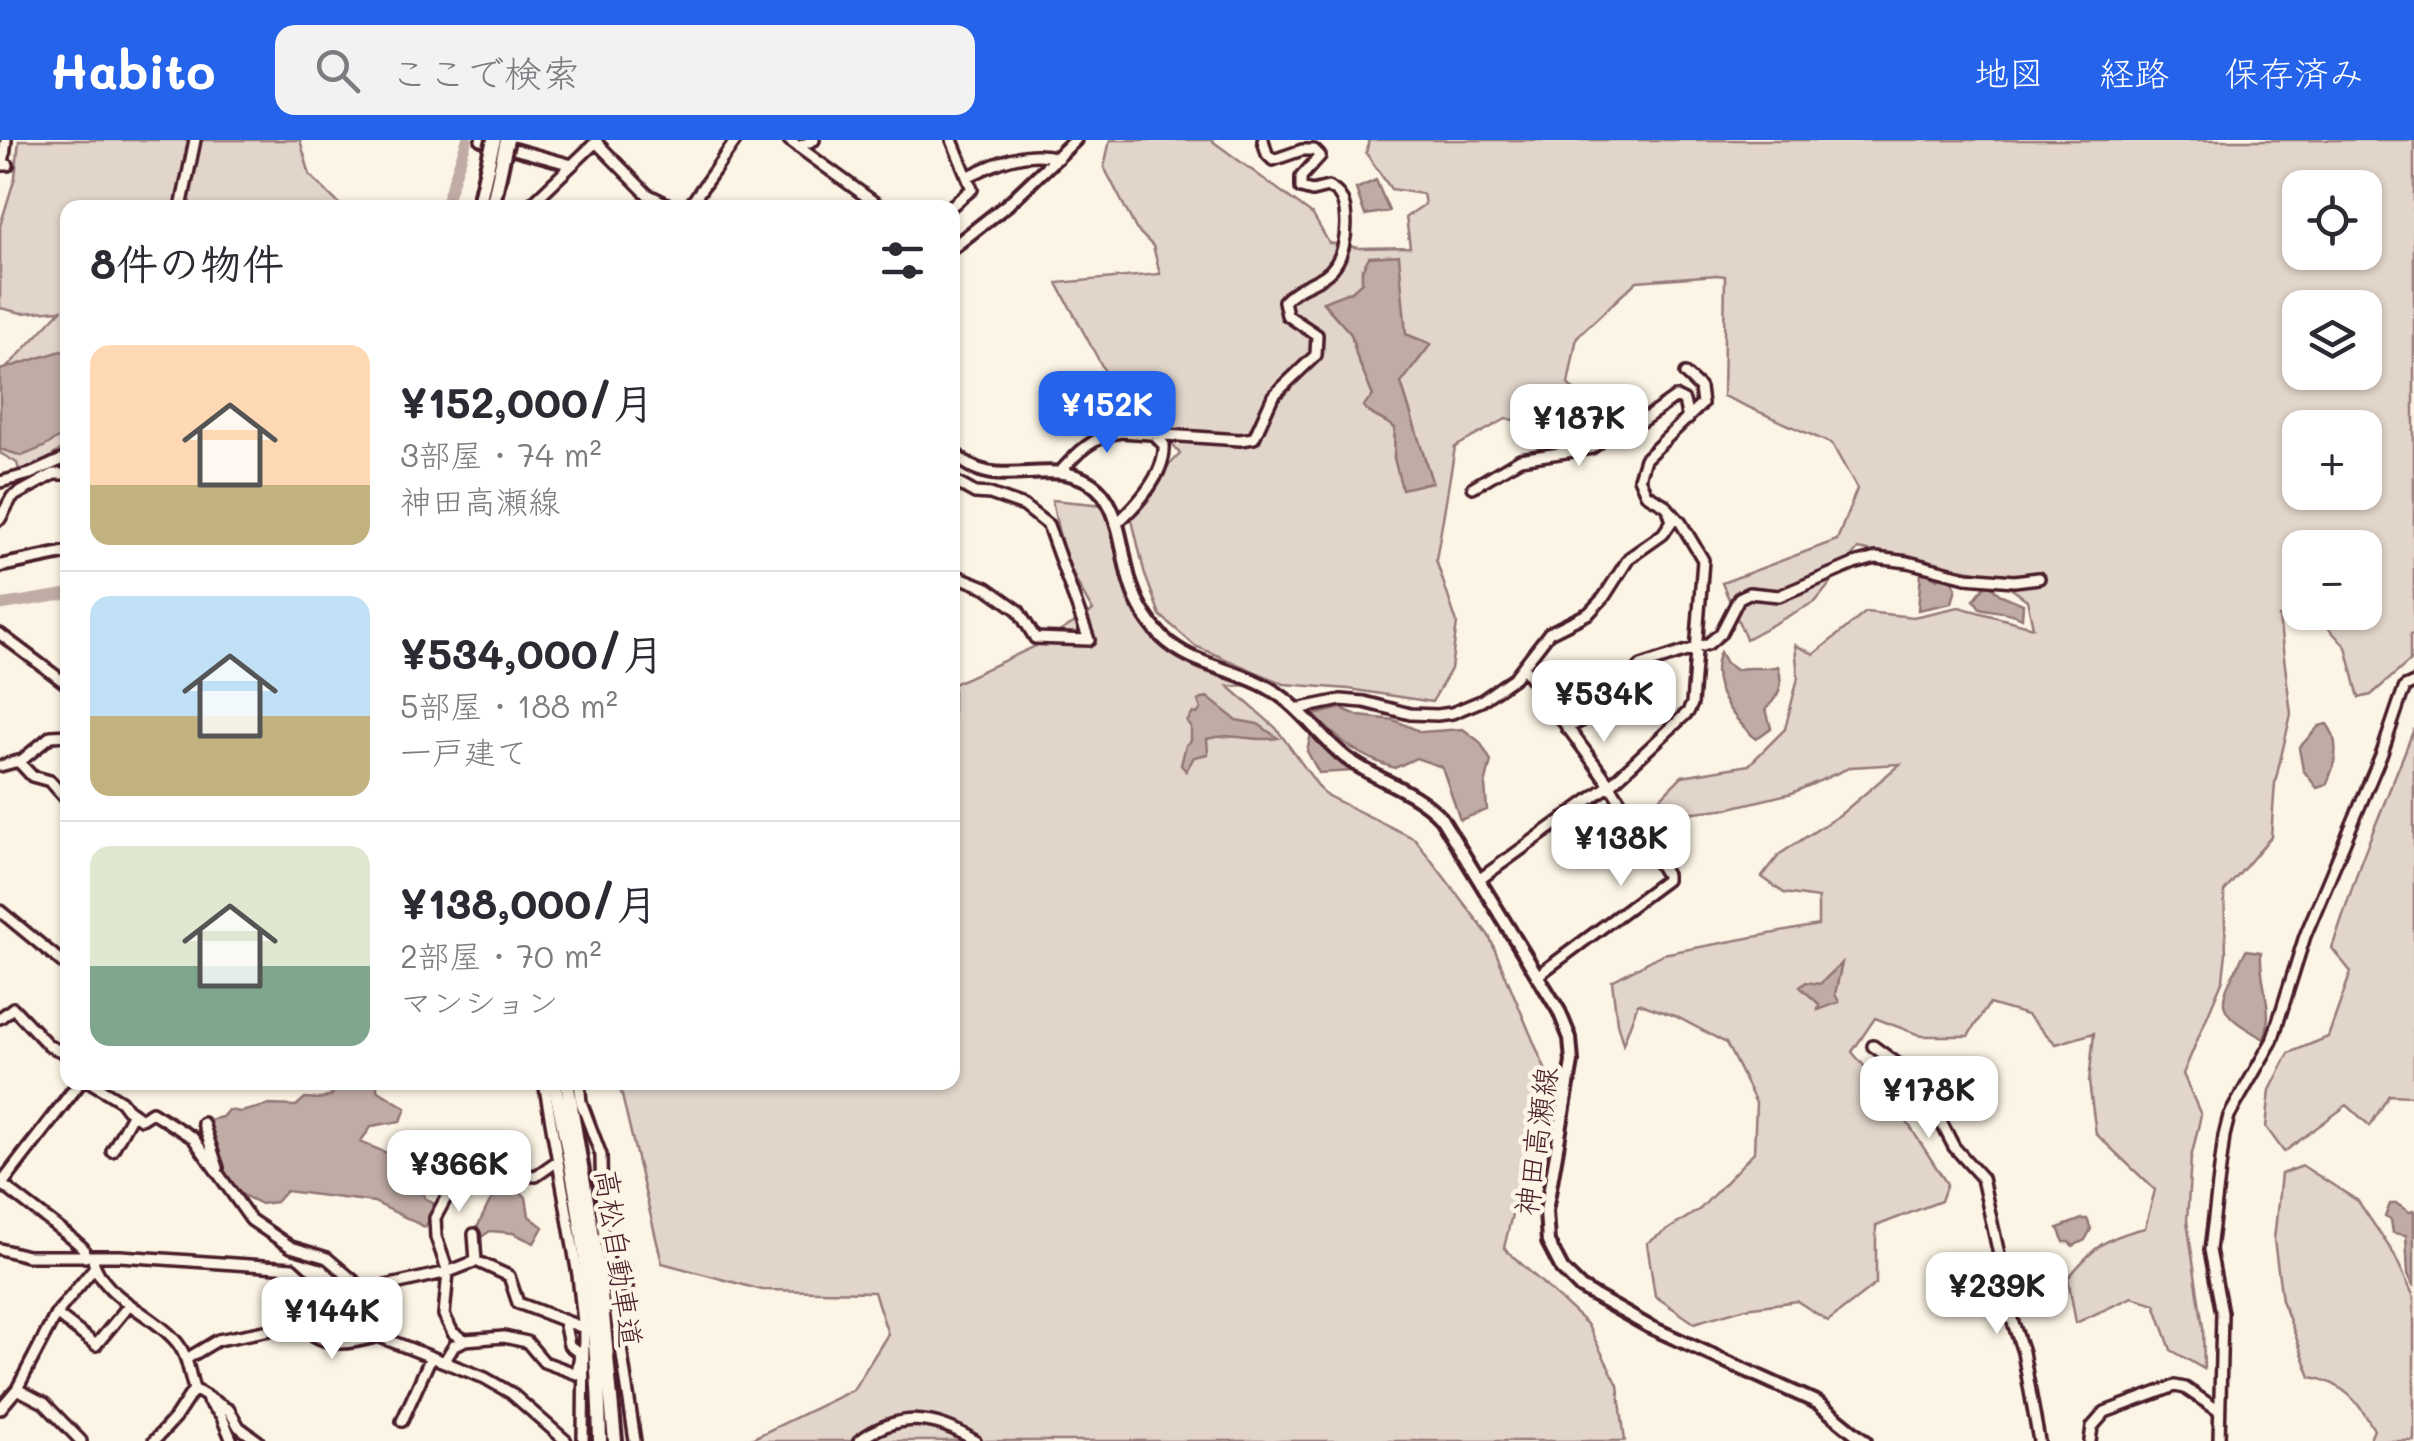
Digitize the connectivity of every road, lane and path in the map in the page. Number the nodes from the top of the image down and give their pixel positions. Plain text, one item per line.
1 (6, 140) edge
2 (194, 140) edge
3 (481, 140) edge
4 (494, 140) edge
5 (507, 140) edge
6 (736, 140) edge
7 (814, 140) edge
8 (952, 140) edge
9 (1263, 140) edge
10 (1071, 141) edge
11 (592, 142) edge
12 (794, 143) edge
13 (496, 156) junction
14 (1058, 158) junction
15 (8, 165) dead end
16 (572, 165) junction
17 (969, 176) junction
18 (182, 200) edge
19 (481, 200) edge
20 (493, 200) edge
21 (534, 200) edge
22 (659, 200) edge
23 (694, 200) edge
24 (871, 200) edge
25 (959, 200) edge
26 (960, 241) edge
27 (1685, 374) dead end
28 (1688, 419) junction
29 (1152, 434) junction
30 (960, 459) edge
31 (60, 461) edge
32 (1059, 473) junction
33 (60, 474) edge
34 (0, 482) edge
35 (960, 485) edge
36 (1473, 487) dead end
37 (1666, 506) junction
38 (0, 519) edge
39 (1116, 524) junction
40 (60, 554) edge
41 (0, 566) edge
42 (960, 577) edge
43 (2039, 578) dead end
44 (0, 634) edge
45 (1698, 650) junction
46 (1524, 667) junction
47 (60, 680) edge
48 (2414, 682) edge
49 (1296, 710) junction
50 (1567, 728) junction
51 (60, 735) edge
52 (18, 761) junction
53 (2, 764) edge
54 (1610, 785) junction
55 (60, 792) edge
56 (1480, 880) junction
57 (0, 911) edge
58 (60, 961) edge
59 (1537, 976) junction
60 (0, 1018) edge
61 (1872, 1046) dead end
62 (60, 1051) edge
63 (74, 1090) edge
64 (103, 1090) edge
65 (545, 1090) edge
66 (556, 1090) edge
67 (568, 1090) edge
68 (580, 1090) edge
69 (133, 1113) junction
70 (203, 1123) dead end
71 (112, 1151) dead end
72 (556, 1162) junction
73 (220, 1174) junction
74 (0, 1185) edge
75 (474, 1234) dead end
76 (0, 1249) edge
77 (88, 1257) junction
78 (476, 1261) junction
79 (94, 1268) junction
80 (448, 1272) junction
81 (627, 1288) dead end
82 (613, 1293) junction
83 (366, 1296) junction
84 (129, 1306) junction
85 (339, 1311) junction
86 (56, 1314) junction
87 (564, 1321) junction
88 (297, 1324) junction
89 (584, 1328) junction
90 (379, 1336) junction
91 (465, 1340) junction
92 (581, 1354) junction
93 (431, 1357) junction
94 (188, 1358) junction
95 (444, 1362) junction
96 (17, 1389) junction
97 (198, 1392) junction
98 (0, 1409) edge
99 (2219, 1411) junction
100 (402, 1420) dead end
101 (553, 1437) edge
102 (81, 1441) edge
103 (154, 1441) edge
104 (232, 1441) edge
105 (258, 1441) edge
106 (566, 1441) edge
107 (583, 1441) edge
108 (600, 1441) edge
109 (616, 1441) edge
110 (635, 1441) edge
111 (859, 1441) edge
112 (975, 1441) edge
113 (1866, 1441) edge
114 (2039, 1441) edge
115 (2090, 1441) edge
116 (2219, 1441) edge

1 - 15 street
2 - 18 street
3 - 16 street
4 - 13 highway, bridge
5 - 13 highway, bridge
6 - 23 street
7 - 12 street
8 - 17 street
9 - 29 street
10 - 14 main road
11 - 16 street
11 - 22 street
12 - 24 street
13 - 19 highway
13 - 20 highway
14 - 17 street
14 - 26 main road
16 - 21 street
17 - 25 street
27 - 28 street
28 - 36 street
28 - 37 street
29 - 32 street
29 - 39 street
30 - 32 main road, 神田高瀬線
31 - 34 street
32 - 39 main road, 神田高瀬線
33 - 38 street
35 - 42 street
37 - 45 street
37 - 46 street
39 - 49 main road, 神田高瀬線
40 - 41 main road
43 - 45 street
44 - 47 street
45 - 50 street
45 - 54 street
46 - 49 street
46 - 50 street
48 - 99 street
49 - 56 main road, 神田高瀬線
50 - 54 street
51 - 52 street
52 - 53 street
52 - 55 street
54 - 56 street
54 - 59 street
56 - 59 main road, 神田高瀬線
57 - 58 street
59 - 113 main road, 神田高瀬線
60 - 62 street
61 - 114 street
63 - 74 main road
64 - 69 street
65 - 72 street
66 - 108 highway, 高松自動車道
67 - 109 highway, 高松自動車道
68 - 82 street
69 - 71 street
69 - 73 street
70 - 73 street
72 - 80 street
72 - 89 street
73 - 83 street
74 - 77 street
75 - 78 street
76 - 77 street
77 - 79 street
77 - 85 street
78 - 80 street
78 - 87 street
79 - 84 street
79 - 86 street
80 - 83 street
80 - 91 street
81 - 82 street
82 - 110 street
83 - 85 street
84 - 86 street
84 - 94 street
85 - 88 street
85 - 90 street
86 - 96 street
87 - 89 street
87 - 92 street
88 - 90 street
88 - 94 street
89 - 92 street
90 - 93 street
91 - 92 street
91 - 95 street
92 - 107 street
93 - 95 street
93 - 100 street
94 - 97 street
95 - 101 street
96 - 98 street
96 - 102 street
97 - 103 street
97 - 104 street
97 - 105 street
99 - 115 street
99 - 116 street
101 - 106 street
111 - 112 street

